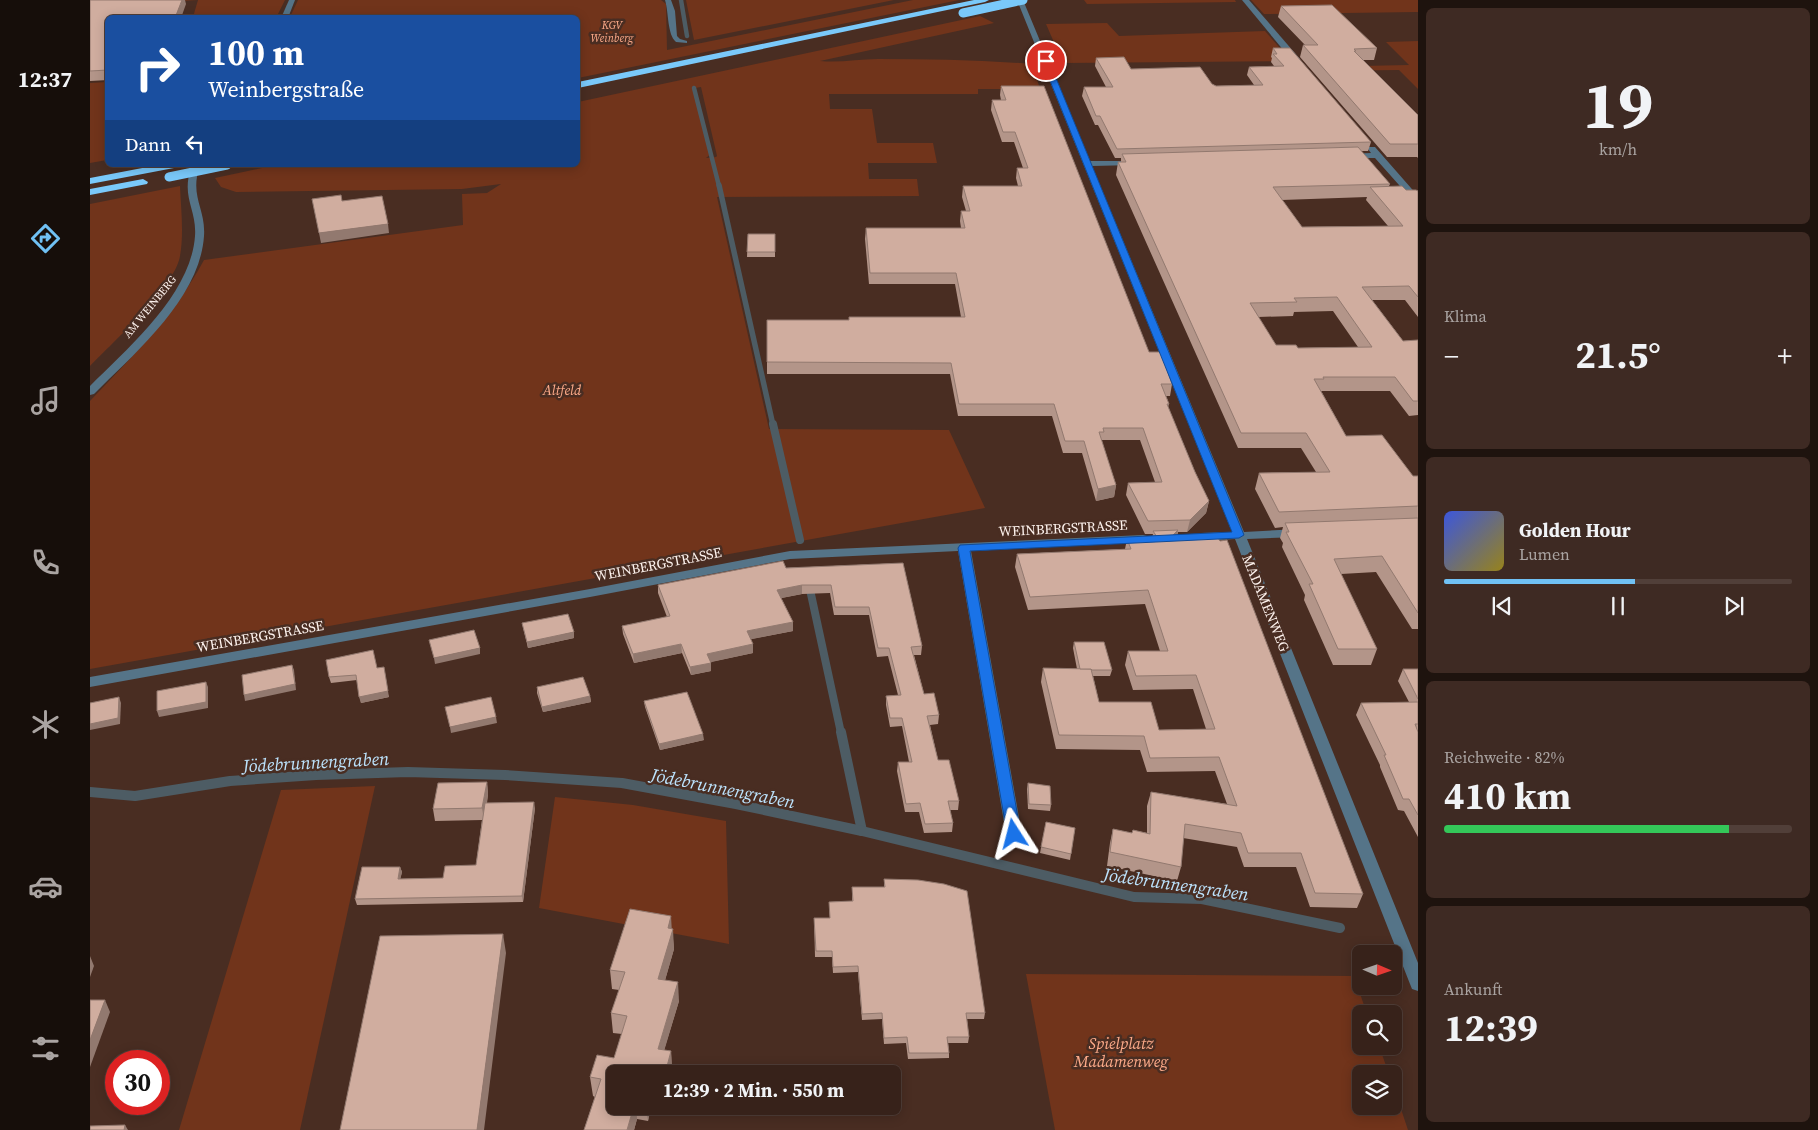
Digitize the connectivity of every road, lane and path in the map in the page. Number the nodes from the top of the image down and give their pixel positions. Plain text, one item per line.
1 (292, 0) edge
2 (668, 0) edge
3 (985, 0) edge
4 (1021, 0) edge
5 (1245, 0) edge
6 (960, 10) junction
7 (285, 15) edge
8 (685, 42) dead end
9 (1304, 69) edge
10 (580, 85) edge
11 (580, 94) edge
12 (1366, 142) edge
13 (1377, 155) junction
14 (1338, 157) edge
15 (1143, 163) edge
16 (1087, 164) junction
17 (195, 167) edge
18 (198, 167) edge
19 (170, 169) edge
20 (90, 181) edge
21 (90, 192) edge
22 (1418, 202) edge
23 (90, 392) edge
24 (1309, 532) edge
25 (1239, 535) junction
26 (1189, 537) edge
27 (1159, 538) edge
28 (964, 548) junction
29 (90, 682) edge
30 (1014, 834) dead end
31 (1418, 984) edge

1 - 7 street
2 - 8 street
3 - 6 highway
4 - 6 highway, bridge
4 - 16 street, MADAMENWEG
5 - 9 street
6 - 10 highway
6 - 11 highway
12 - 13 street
13 - 14 street
13 - 22 street
15 - 16 street
16 - 25 street, MADAMENWEG
17 - 23 street, AM WEINBERG
18 - 19 highway, bridge
19 - 20 highway
19 - 21 highway
24 - 25 street
25 - 26 street
25 - 31 street, MADAMENWEG
27 - 28 street, WEINBERGSTRASSE
28 - 29 street, WEINBERGSTRASSE
28 - 30 street

